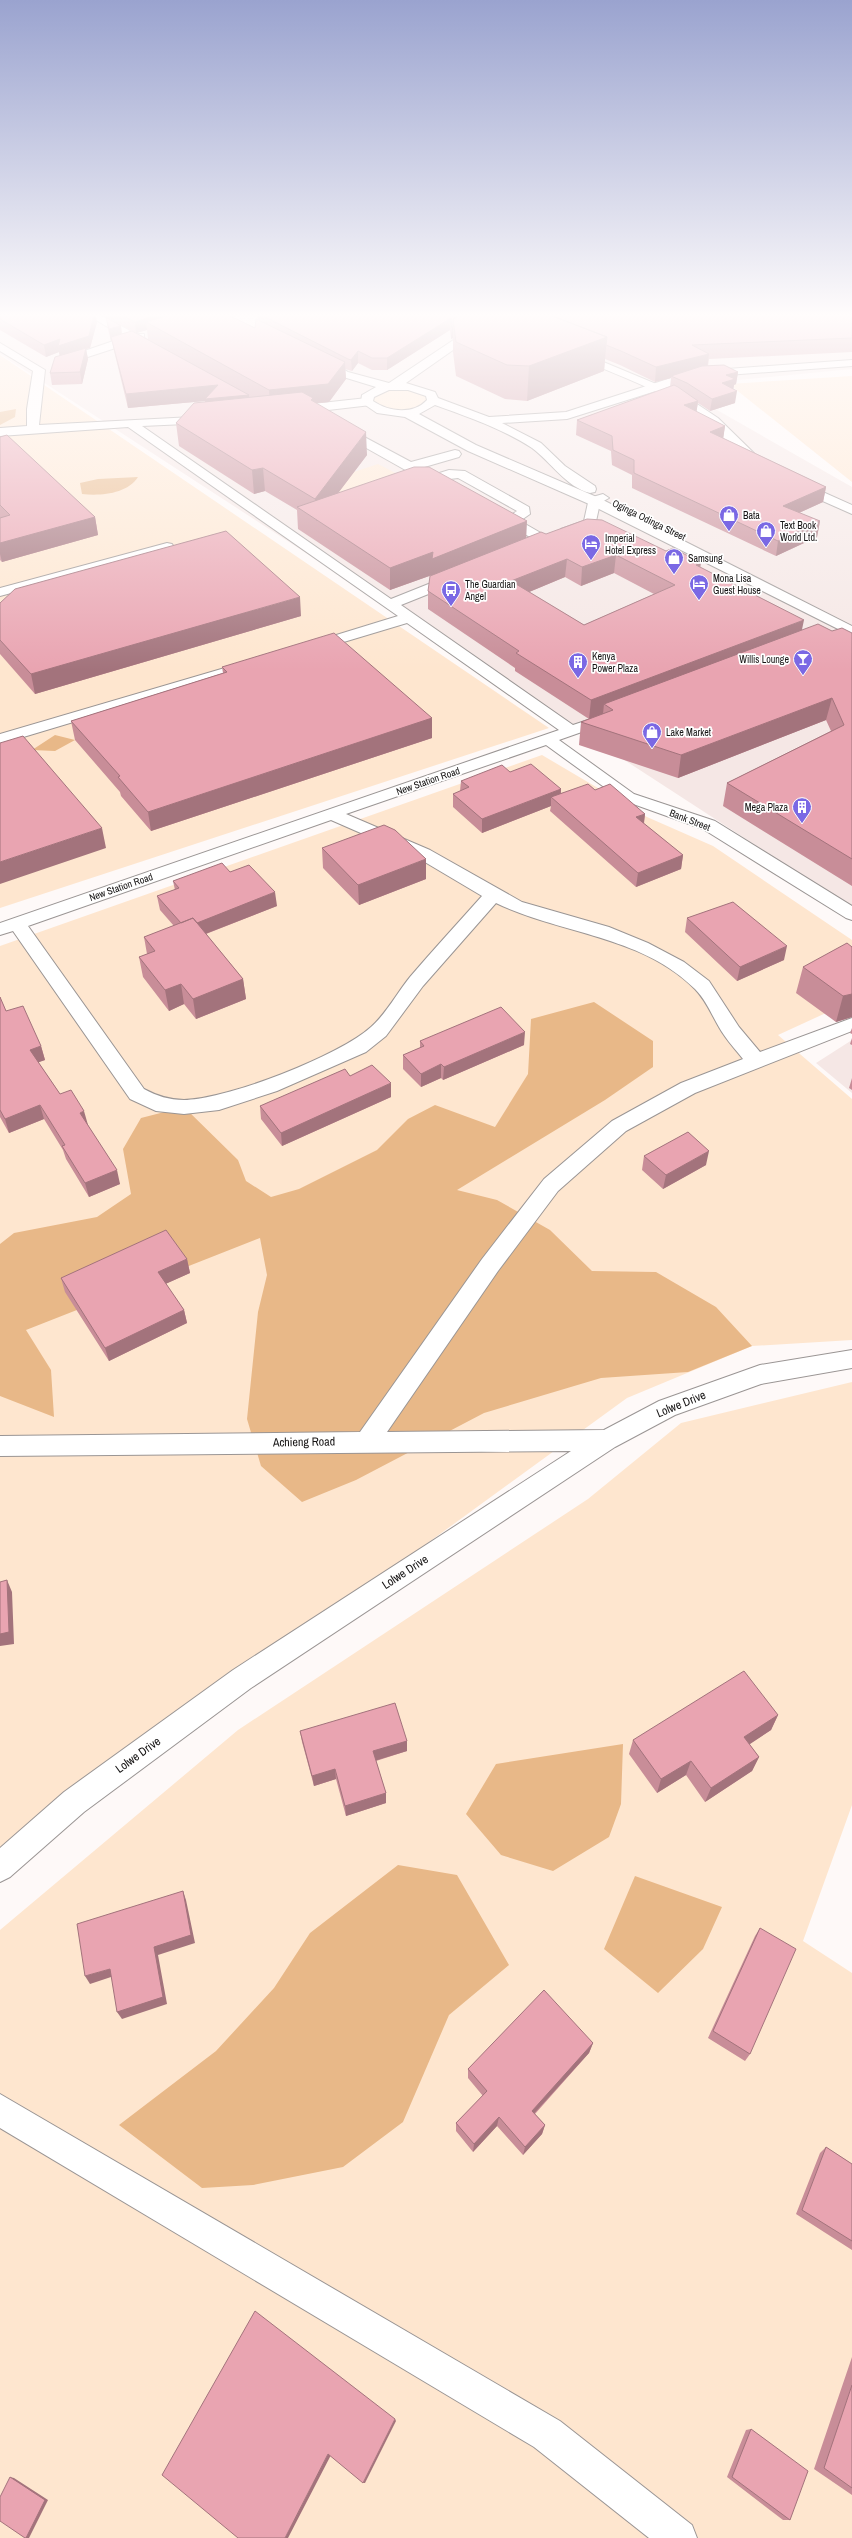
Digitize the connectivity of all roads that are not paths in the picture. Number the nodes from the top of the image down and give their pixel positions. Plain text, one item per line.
1 (145, 433) edge
2 (349, 433) edge
3 (463, 433) edge
4 (505, 433) edge
5 (550, 433) edge
6 (726, 433) edge
7 (532, 453) junction
8 (455, 454) dead end
9 (501, 461) junction
10 (409, 467) junction
11 (772, 472) edge
12 (785, 478) edge
13 (432, 480) junction
14 (451, 490) edge
15 (599, 500) junction
16 (852, 510) edge
17 (491, 511) edge
18 (510, 521) junction
19 (546, 540) junction
20 (177, 544) edge
21 (529, 548) edge
22 (465, 574) edge
23 (0, 592) edge
24 (390, 605) junction
25 (408, 618) junction
26 (850, 626) edge
27 (825, 635) edge
28 (295, 652) edge
29 (264, 661) edge
30 (625, 712) edge
31 (573, 732) junction
32 (0, 739) edge
33 (549, 740) junction
34 (331, 814) junction
35 (493, 895) junction
36 (852, 914) edge
37 (9, 926) edge
38 (852, 1024) edge
39 (757, 1062) junction
40 (852, 1359) edge
41 (607, 1440) junction
42 (367, 1442) junction
43 (0, 1446) edge
44 (0, 1867) edge
45 (0, 2110) edge
46 (678, 2538) edge

1 - 24 street
2 - 10 street
3 - 9 street, Oginga Odinga Street
4 - 7 street, Oginga Odinga Street
5 - 7 street
6 - 11 street
7 - 9 street
7 - 15 street, Oginga Odinga Street
8 - 10 street
9 - 15 street, Oginga Odinga Street
10 - 13 street
12 - 16 street
13 - 14 street
13 - 18 street
15 - 19 street
15 - 26 street, Oginga Odinga Street
17 - 18 street
18 - 19 street
19 - 21 street
20 - 23 street
22 - 24 street
24 - 25 street
25 - 28 street
25 - 31 street
26 - 27 street
29 - 32 street
30 - 31 street, New Station Road
31 - 33 street, New Station Road
33 - 34 street, New Station Road
33 - 36 street, Bank Street
34 - 35 street
34 - 37 street, New Station Road
35 - 37 street
35 - 39 street
38 - 39 street
39 - 42 street
40 - 41 street, Lolwe Drive
41 - 42 street, Achieng Road
41 - 44 street, Lolwe Drive
42 - 43 street, Achieng Road
45 - 46 street

